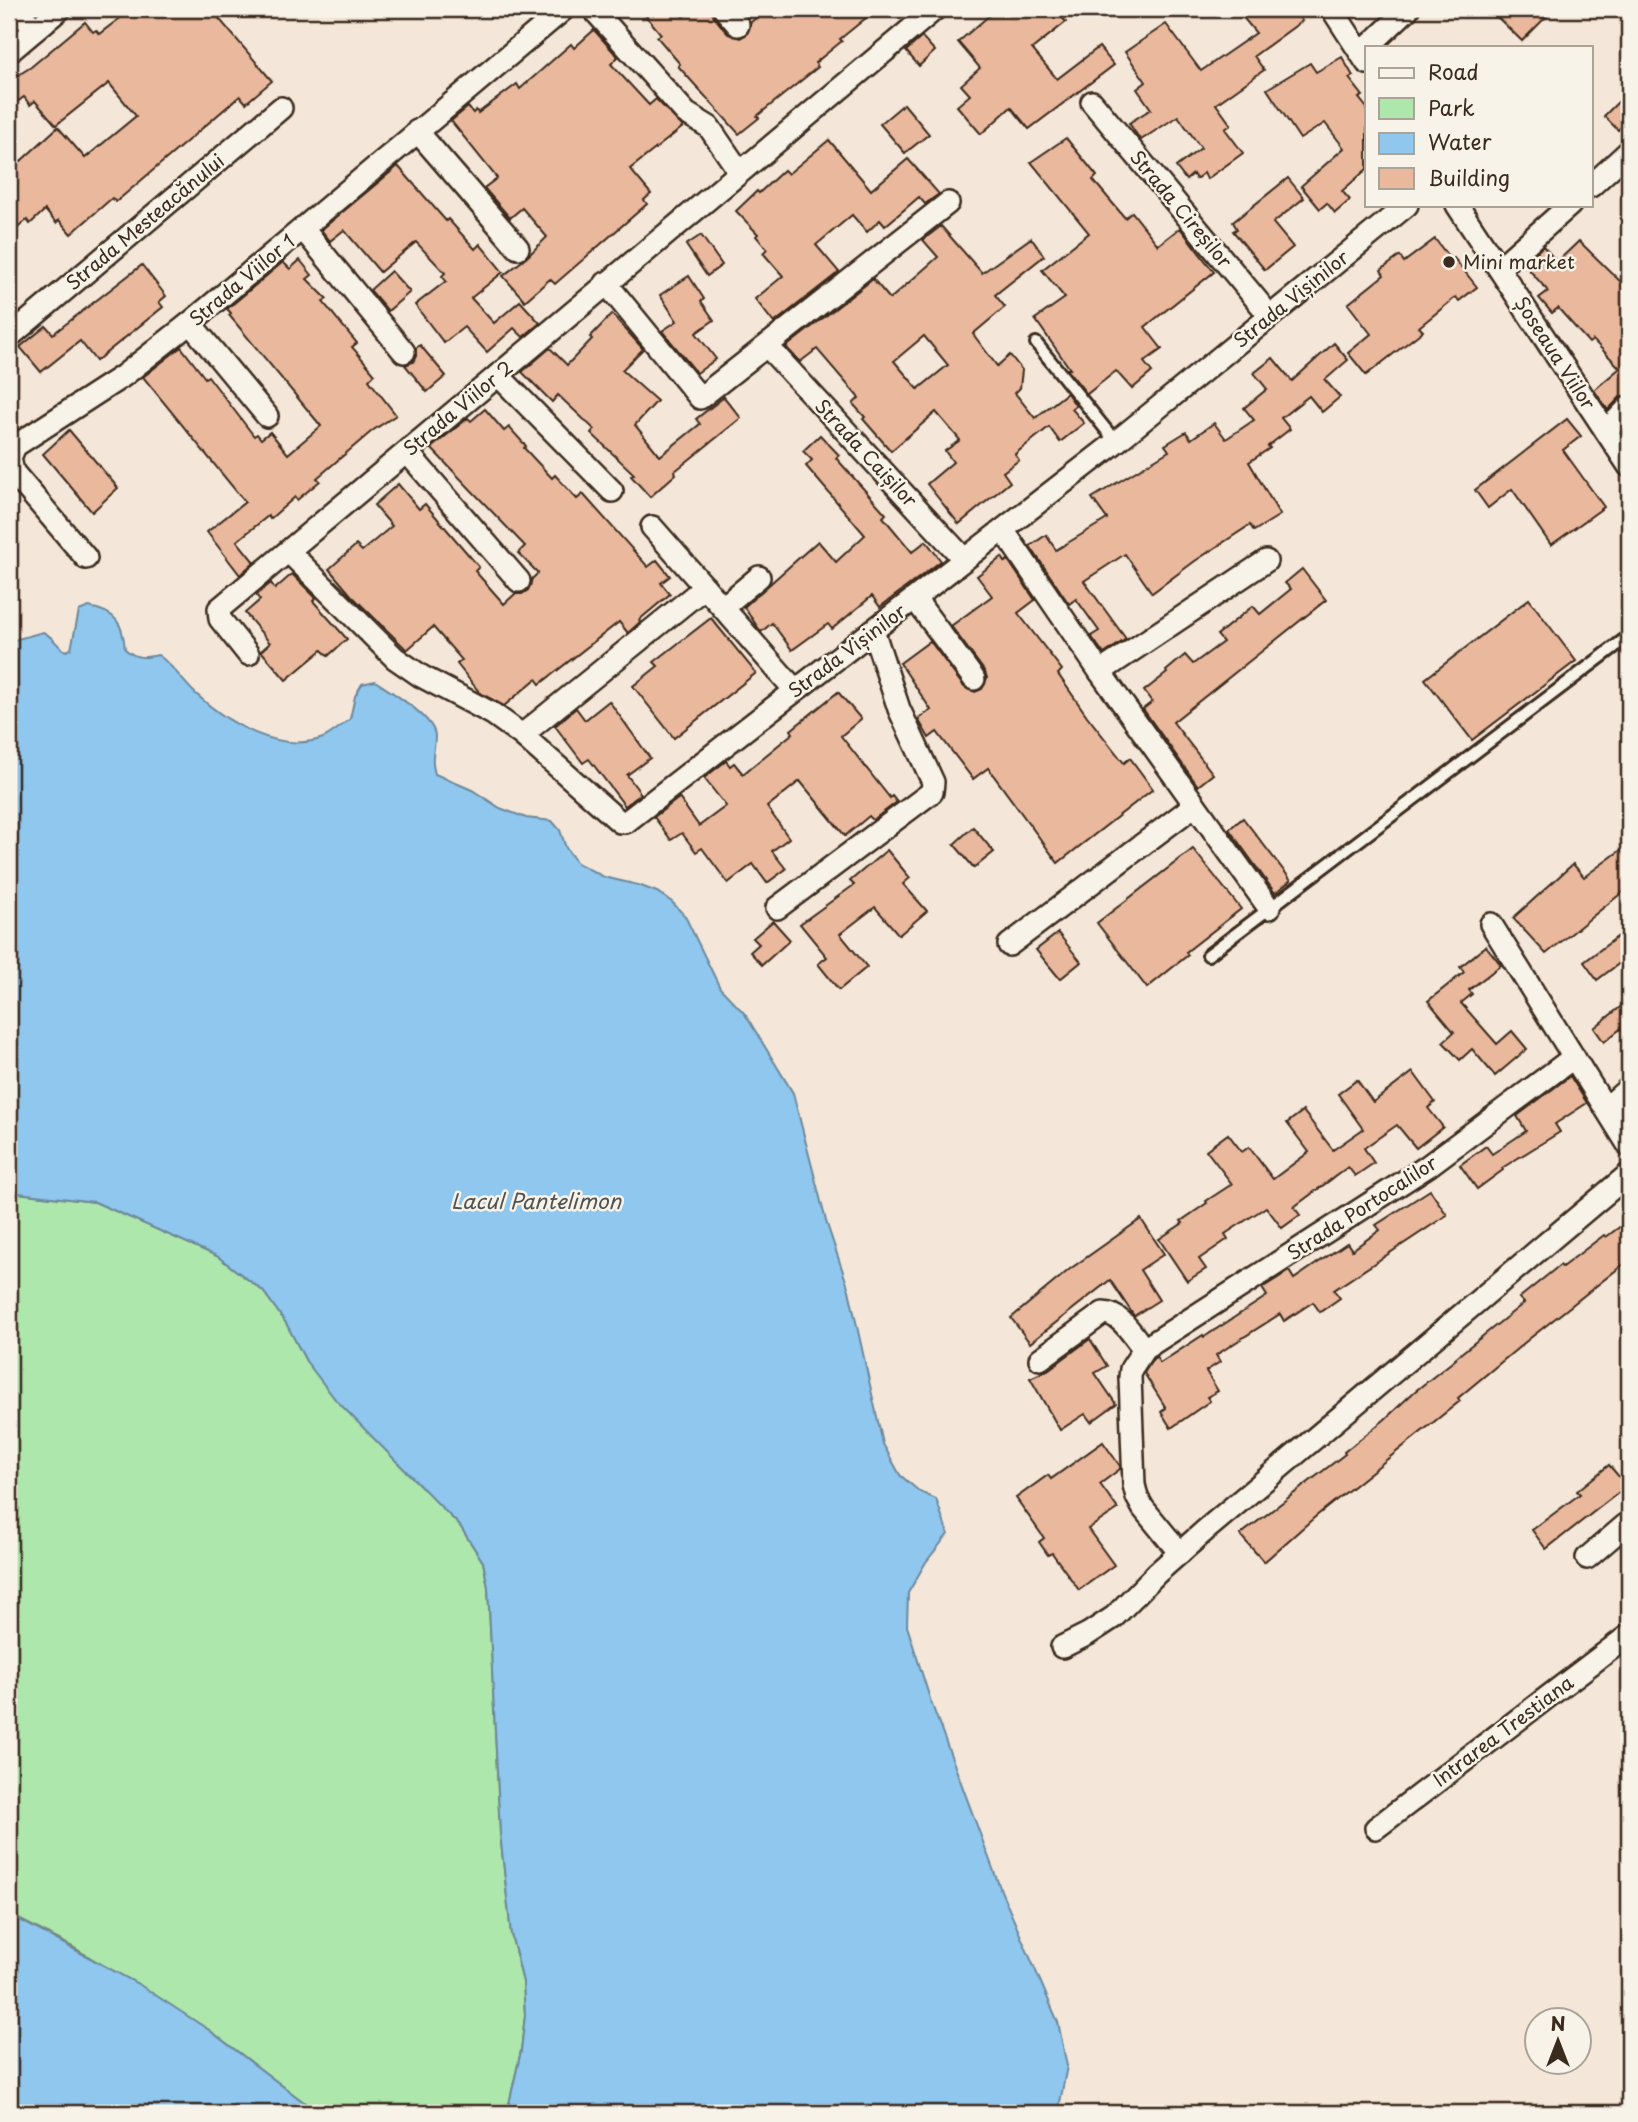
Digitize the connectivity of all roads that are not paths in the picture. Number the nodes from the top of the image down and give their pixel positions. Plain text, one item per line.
1 (17, 9) edge
2 (60, 9) edge
3 (564, 9) edge
4 (593, 9) edge
5 (935, 9) edge
6 (1332, 9) edge
7 (1408, 9) edge
8 (35, 30) junction
9 (1373, 46) edge
10 (9, 52) edge
11 (1365, 52) edge
12 (1092, 102) dead end
13 (281, 108) dead end
14 (417, 131) junction
15 (1629, 150) edge
16 (739, 172) junction
17 (1592, 185) edge
18 (948, 203) dead end
19 (1406, 206) edge
20 (1458, 206) edge
21 (1569, 206) edge
22 (303, 229) junction
23 (518, 248) dead end
24 (1499, 268) junction
25 (606, 283) junction
26 (1270, 316) junction
27 (190, 323) junction
28 (9, 337) edge
29 (1037, 344) dead end
30 (768, 347) junction
31 (404, 352) dead end
32 (498, 374) junction
33 (1629, 407) edge
34 (267, 416) dead end
35 (1606, 431) junction
36 (1116, 442) junction
37 (407, 452) junction
38 (1629, 466) edge
39 (612, 491) dead end
40 (652, 527) dead end
41 (1003, 530) junction
42 (289, 552) junction
43 (86, 558) dead end
44 (964, 559) junction
45 (1266, 561) dead end
46 (758, 577) dead end
47 (519, 581) dead end
48 (705, 587) junction
49 (915, 599) junction
50 (723, 607) junction
51 (873, 630) junction
52 (1629, 636) edge
53 (248, 654) dead end
54 (1100, 672) junction
55 (974, 679) dead end
56 (795, 690) junction
57 (522, 735) junction
58 (1195, 805) junction
59 (777, 908) dead end
60 (1269, 908) junction
61 (1491, 924) dead end
62 (1009, 945) dead end
63 (1208, 955) dead end
64 (1574, 1056) junction
65 (1629, 1088) edge
66 (1606, 1108) junction
67 (1629, 1146) edge
68 (1629, 1174) edge
69 (1144, 1349) junction
70 (1040, 1359) dead end
71 (1629, 1522) edge
72 (1180, 1553) junction
73 (1587, 1558) dead end
74 (1629, 1635) edge
75 (1062, 1647) dead end
76 (1376, 1828) dead end

1 - 8 street
2 - 8 street
3 - 14 street, Strada Viilor 1
4 - 16 street
5 - 16 street, Strada Viilor 2
6 - 11 street
7 - 9 street
8 - 10 street
12 - 26 street, Strada Cireșilor
13 - 28 street, Strada Mesteacănului
14 - 22 street, Strada Viilor 1
14 - 23 street
15 - 17 street
16 - 25 street, Strada Viilor 2
18 - 30 street
19 - 26 street, Strada Vișinilor
20 - 24 street, Șoseaua Viilor
21 - 24 street
22 - 27 street, Strada Viilor 1
22 - 31 street
24 - 35 street, Șoseaua Viilor
25 - 30 street
25 - 32 street, Strada Viilor 2
26 - 36 street, Strada Vișinilor
27 - 34 street
27 - 43 street, Strada Viilor 1
29 - 36 lane
30 - 44 street, Strada Caișilor
32 - 37 street, Strada Viilor 2
32 - 39 street
33 - 35 street
35 - 38 street, Șoseaua Viilor
36 - 41 street, Strada Vișinilor
37 - 42 street, Strada Viilor 2
37 - 47 street
40 - 48 street
41 - 44 street, Strada Vișinilor
41 - 54 street
42 - 53 street, Strada Viilor 2
42 - 57 street, Strada Vișinilor
44 - 49 street, Strada Vișinilor
45 - 54 street
46 - 50 street
48 - 50 street
48 - 57 street
49 - 51 street, Strada Vișinilor
49 - 55 street
50 - 56 street
51 - 56 street, Strada Vișinilor
51 - 59 street
52 - 60 lane
54 - 58 street
56 - 57 street, Strada Vișinilor
58 - 60 street
58 - 62 street
60 - 63 lane
61 - 64 street
64 - 66 street
64 - 69 street, Strada Portocalilor
65 - 66 street
66 - 67 street
68 - 72 street
69 - 70 street
69 - 72 street
71 - 73 street
72 - 75 street
74 - 76 street, Intrarea Trestiana

